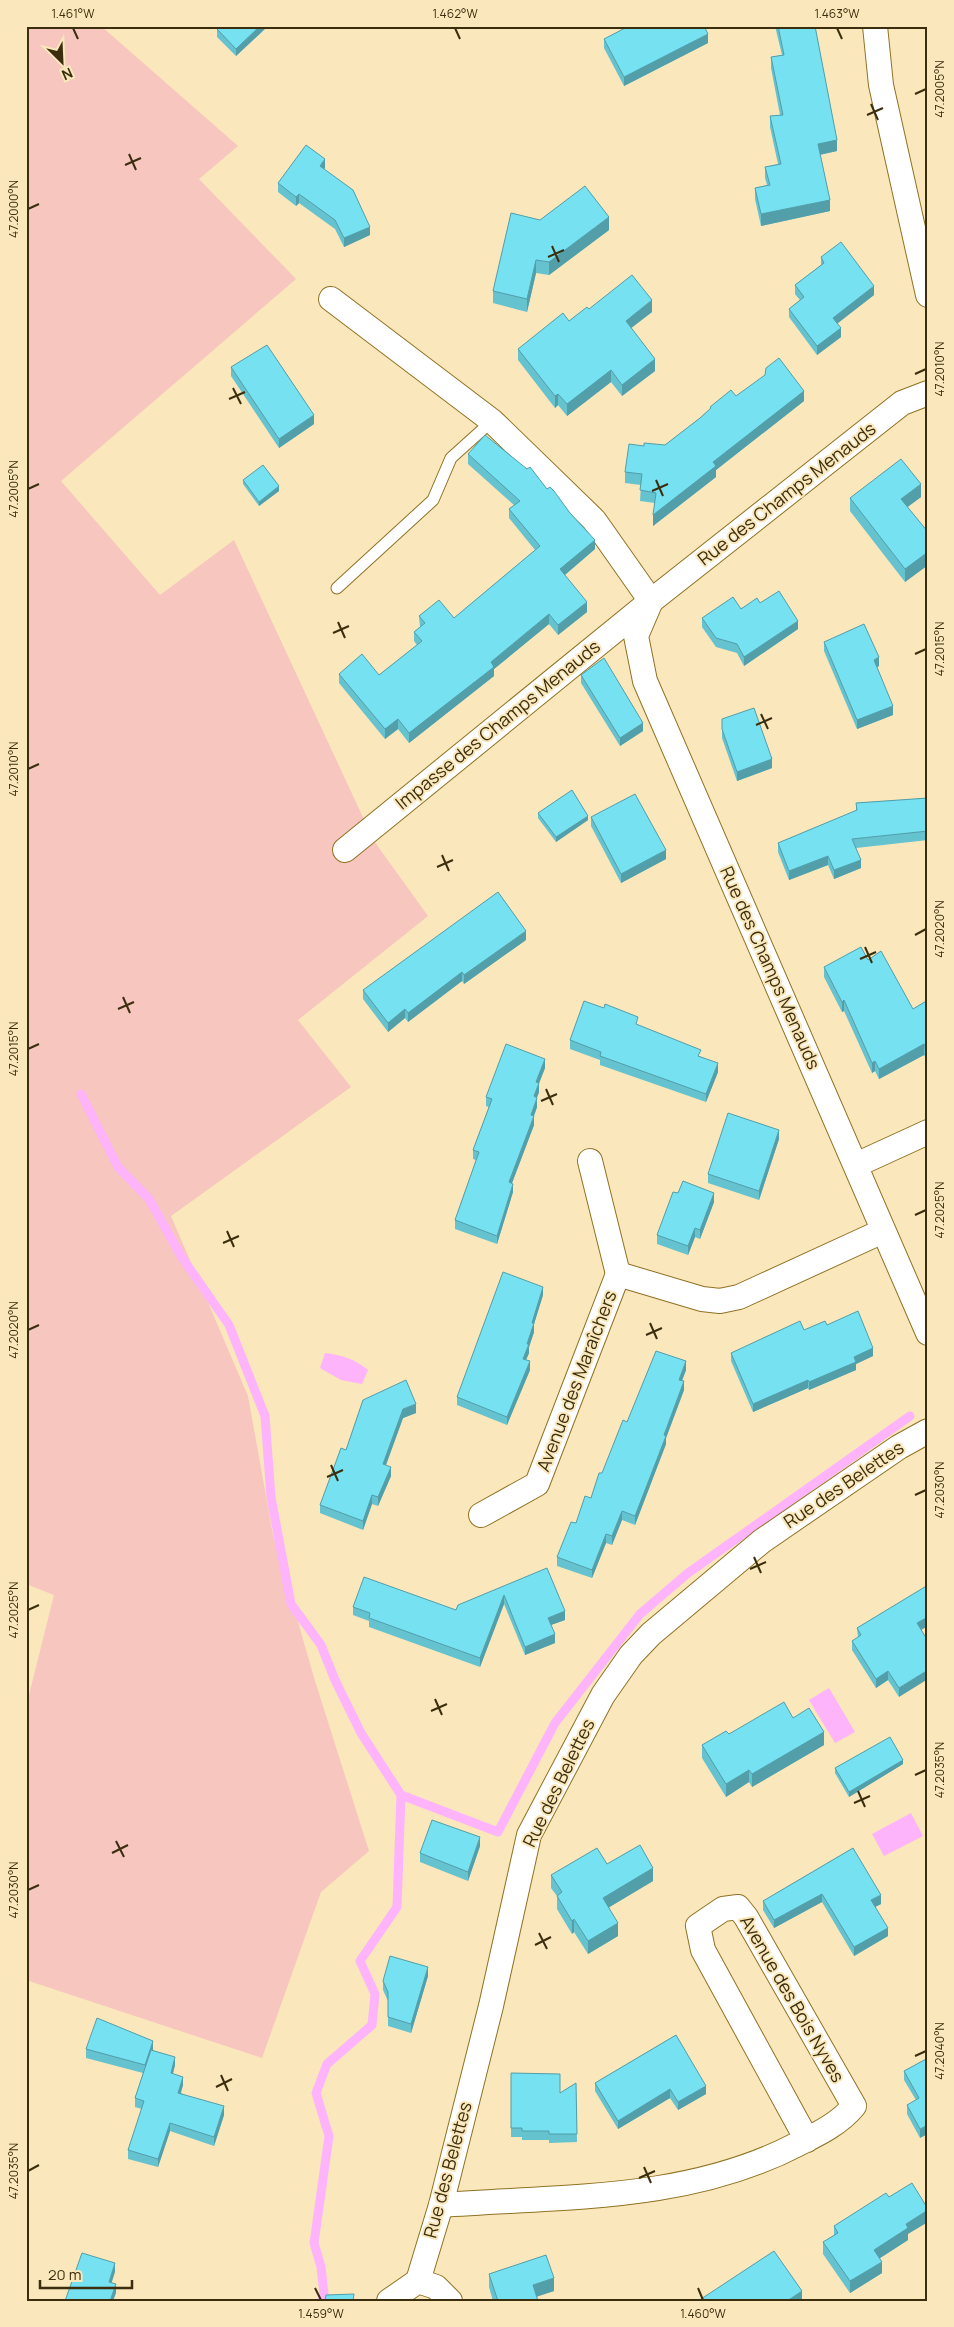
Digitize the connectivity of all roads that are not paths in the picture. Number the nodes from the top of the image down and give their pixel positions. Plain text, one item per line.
1 (875, 26) edge
2 (928, 295) edge
3 (331, 299) dead end
4 (928, 394) edge
5 (492, 421) junction
6 (337, 588) dead end
7 (651, 601) junction
8 (344, 850) dead end
9 (928, 1132) edge
10 (590, 1161) dead end
11 (856, 1165) junction
12 (883, 1231) junction
13 (618, 1274) junction
14 (928, 1333) edge
15 (928, 1431) edge
16 (481, 1515) dead end
17 (807, 2140) junction
18 (441, 2205) junction
19 (418, 2281) junction
20 (389, 2301) edge
21 (450, 2301) edge

1 - 2 street
3 - 5 street
4 - 7 street, Rue des Champs Menauds
5 - 6 lane
5 - 7 street
7 - 8 street, Impasse des Champs Menauds
7 - 11 street, Rue des Champs Menauds
9 - 11 street
10 - 13 street, Avenue des Maraîchers
11 - 12 street, Rue des Champs Menauds
12 - 13 street, Avenue des Maraîchers
12 - 14 street, Rue des Champs Menauds
13 - 16 street, Avenue des Maraîchers
15 - 18 street, Rue des Belettes
17 - 17 street, Avenue des Bois Nyves
17 - 18 street, Avenue des Bois Nyves
18 - 19 street, Rue des Belettes
19 - 20 street
19 - 21 street

